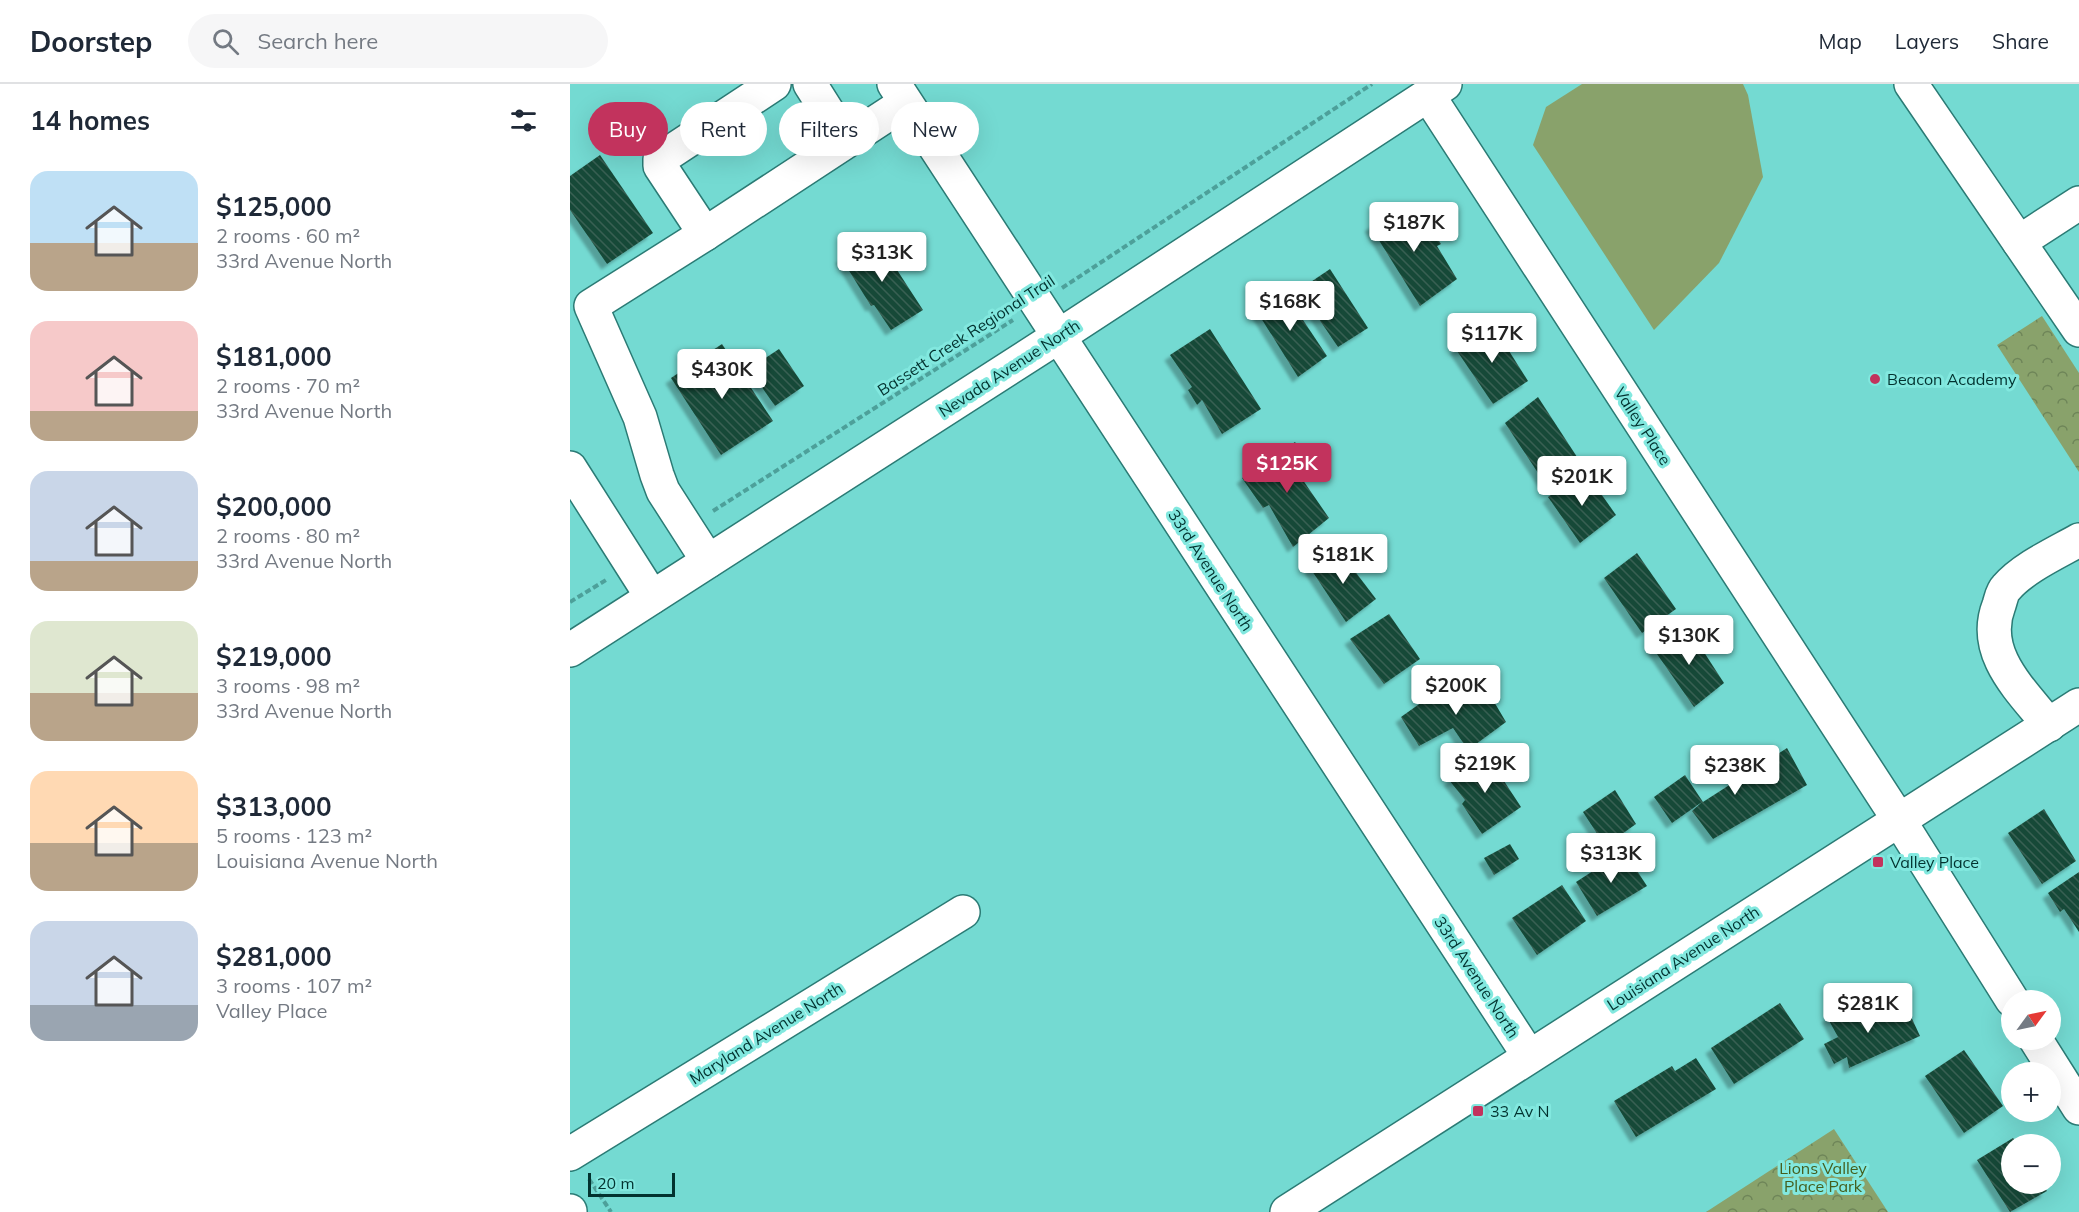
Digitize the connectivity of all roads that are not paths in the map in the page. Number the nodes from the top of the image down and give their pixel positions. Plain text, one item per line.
1 (774, 84) edge
2 (810, 84) edge
3 (1911, 84) edge
4 (1437, 89) edge
5 (899, 93) edge
6 (821, 102) edge
7 (879, 111) edge
8 (823, 156) edge
9 (2079, 203) edge
10 (705, 234) junction
11 (2019, 242) junction
12 (2079, 330) edge
13 (1059, 336) junction
14 (570, 468) edge
15 (2079, 540) edge
16 (708, 561) junction
17 (652, 597) junction
18 (570, 650) edge
19 (2079, 705) edge
20 (2049, 724) junction
21 (1899, 820) junction
22 (963, 912) dead end
23 (2006, 990) edge
24 (2042, 1050) edge
25 (1529, 1056) junction
26 (2079, 1108) edge
27 (570, 1154) edge
28 (1287, 1212) edge

1 - 10 street
2 - 6 street
3 - 11 street
4 - 13 street, Nevada Avenue North
4 - 21 street, Valley Place
5 - 7 street
5 - 13 street, 33rd Avenue North
8 - 10 street
9 - 11 street
10 - 16 street
11 - 12 street
13 - 16 street, Nevada Avenue North
13 - 25 street, 33rd Avenue North
14 - 17 street
15 - 20 street
16 - 17 street, Nevada Avenue North
17 - 18 street, Nevada Avenue North
19 - 20 street, Louisiana Avenue North
20 - 21 street, Louisiana Avenue North
21 - 23 street, Valley Place
21 - 25 street, Louisiana Avenue North
22 - 27 street, Maryland Avenue North
24 - 26 street
25 - 28 street, Louisiana Avenue North

